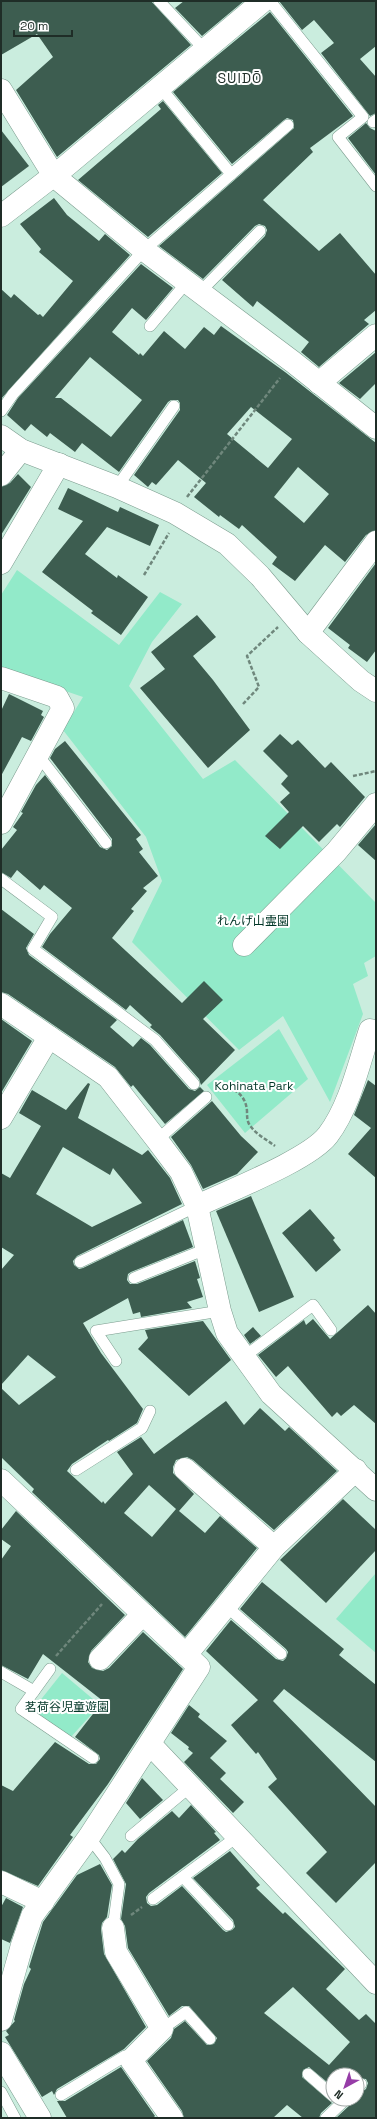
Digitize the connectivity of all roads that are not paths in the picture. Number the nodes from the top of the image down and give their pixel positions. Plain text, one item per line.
1 (159, 1) edge
2 (263, 1) edge
3 (270, 1) edge
4 (205, 50) junction
5 (160, 87) junction
6 (1, 90) edge
7 (288, 125) dead end
8 (231, 174) junction
9 (54, 176) junction
10 (376, 186) edge
11 (1, 216) edge
12 (260, 230) dead end
13 (144, 250) junction
14 (194, 287) junction
15 (150, 326) dead end
16 (376, 335) edge
17 (319, 383) junction
18 (174, 406) dead end
19 (1, 411) edge
20 (376, 428) edge
21 (1, 436) edge
22 (21, 450) junction
23 (59, 464) junction
24 (1, 475) edge
25 (117, 487) junction
26 (376, 542) edge
27 (1, 563) edge
28 (308, 633) junction
29 (1, 678) edge
30 (376, 691) edge
31 (38, 754) junction
32 (376, 804) edge
33 (1, 823) edge
34 (106, 843) dead end
35 (1, 878) edge
36 (244, 945) dead end
37 (1, 1004) edge
38 (376, 1032) edge
39 (49, 1037) junction
40 (194, 1084) dead end
41 (206, 1097) road end
42 (1, 1118) edge
43 (157, 1140) junction
44 (197, 1206) junction
45 (206, 1249) junction
46 (80, 1262) dead end
47 (134, 1278) dead end
48 (220, 1311) junction
49 (331, 1330) dead end
50 (244, 1357) junction
51 (116, 1361) dead end
52 (150, 1411) dead end
53 (185, 1469) dead end
54 (76, 1470) dead end
55 (369, 1478) edge
56 (1, 1480) edge
57 (274, 1547) junction
58 (226, 1606) junction
59 (143, 1614) junction
60 (281, 1654) dead end
61 (186, 1655) junction
62 (100, 1659) dead end
63 (50, 1669) road end
64 (1, 1672) edge
65 (34, 1691) junction
66 (150, 1744) junction
67 (94, 1758) dead end
68 (191, 1786) junction
69 (131, 1836) dead end
70 (238, 1836) junction
71 (89, 1838) junction
72 (183, 1876) junction
73 (1, 1882) edge
74 (153, 1898) road end
75 (43, 1902) junction
76 (228, 1925) dead end
77 (113, 1928) joint
78 (376, 1983) edge
79 (1, 2020) edge
80 (162, 2029) junction
81 (210, 2039) dead end
82 (1, 2053) edge
83 (131, 2060) junction
84 (308, 2074) dead end
85 (325, 2088) edge
86 (1, 2092) edge
87 (61, 2095) dead end
88 (334, 2107) edge
89 (15, 2118) edge
90 (40, 2118) edge
91 (172, 2118) edge
92 (326, 2118) edge

1 - 4 lane
2 - 4 street
3 - 10 lane
4 - 5 street
5 - 8 lane
5 - 9 street
6 - 9 street
7 - 8 lane
8 - 13 lane
9 - 11 street
9 - 13 street
12 - 14 lane
13 - 14 street
13 - 19 lane
14 - 15 lane
14 - 17 street
16 - 17 street
17 - 20 street
18 - 25 lane
21 - 22 street
22 - 23 street
22 - 24 street
23 - 25 street
23 - 27 street
25 - 28 street
26 - 28 street
28 - 30 street
29 - 31 street
31 - 33 street
31 - 34 lane
32 - 36 street
35 - 40 lane
37 - 39 street
38 - 44 street
39 - 42 street
39 - 43 street
41 - 43 lane
43 - 44 street
44 - 45 street
44 - 46 lane
45 - 47 lane
45 - 48 street
48 - 50 street
48 - 51 lane
49 - 50 lane
50 - 55 street
52 - 54 lane
53 - 57 street
55 - 57 street
56 - 59 street
57 - 58 street
58 - 60 lane
58 - 61 street
59 - 61 street
59 - 62 street
61 - 66 street
63 - 65 lane
64 - 65 lane
65 - 67 lane
66 - 68 street
66 - 71 street
68 - 69 lane
68 - 70 street
70 - 72 lane
70 - 78 street
71 - 75 street
71 - 77 lane
72 - 74 lane
72 - 76 lane
73 - 75 street
75 - 79 street
77 - 80 street
80 - 81 lane
80 - 83 street
82 - 90 street
83 - 87 lane
83 - 91 street
84 - 85 lane
86 - 89 lane
88 - 92 lane

